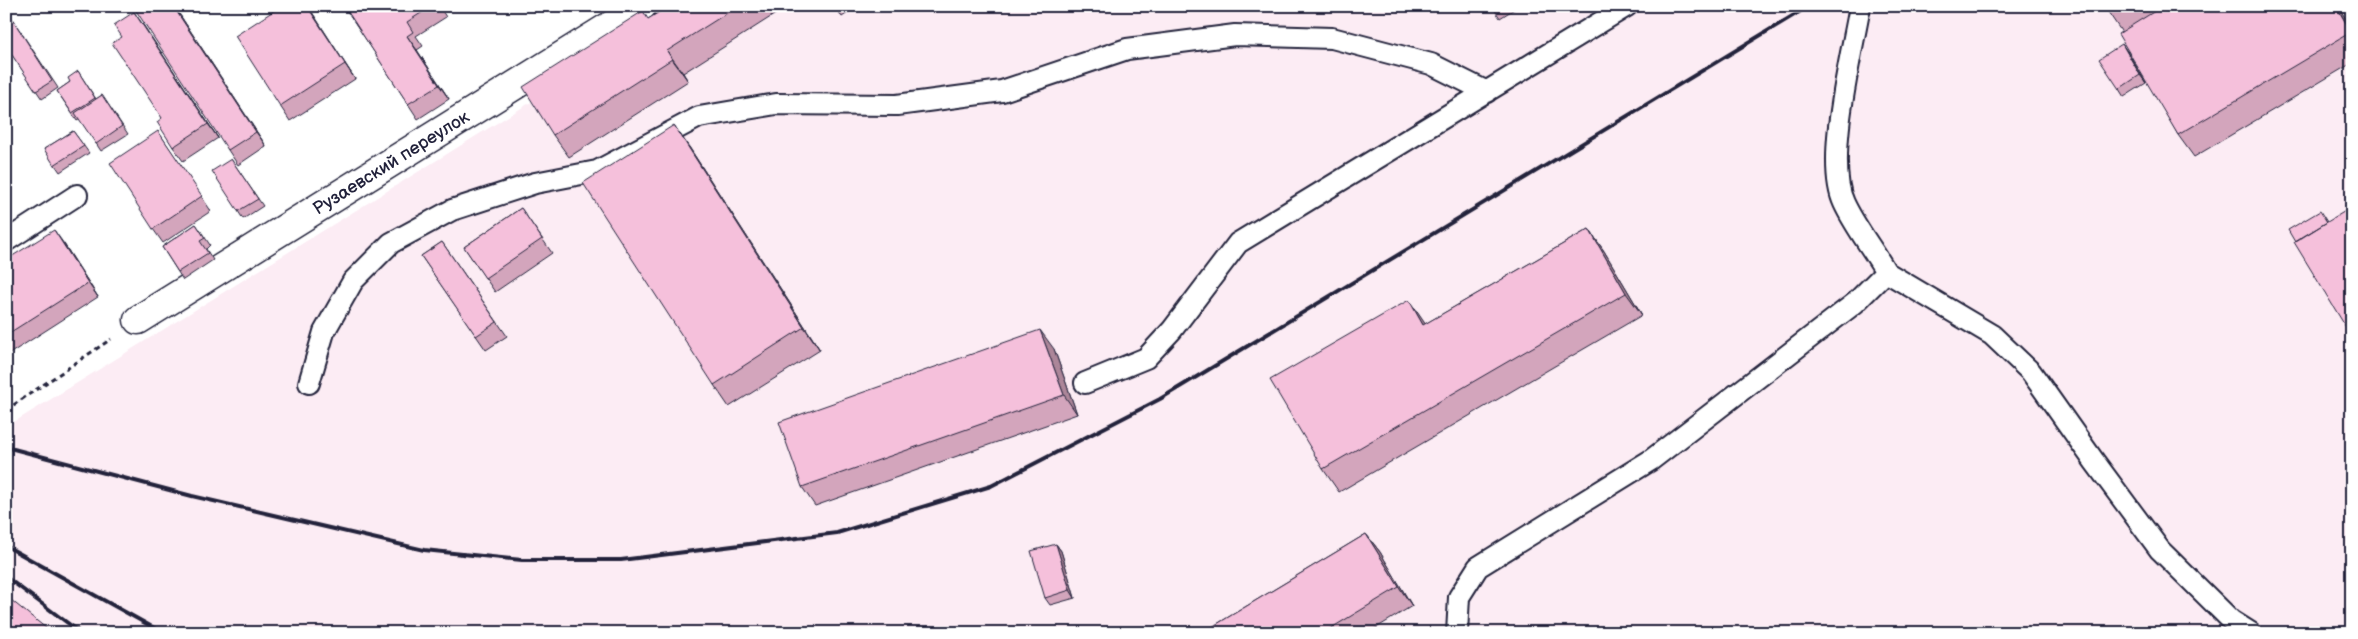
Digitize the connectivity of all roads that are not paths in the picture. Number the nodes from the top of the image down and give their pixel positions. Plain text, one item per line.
1 (642, 6) edge
2 (1627, 6) edge
3 (1860, 6) edge
4 (1487, 92) junction
5 (77, 195) dead end
6 (6, 241) edge
7 (1886, 272) junction
8 (138, 320) road end
9 (309, 383) dead end
10 (1085, 383) dead end
11 (1457, 633) edge
12 (2252, 633) edge

1 - 8 street, Рузаевский переулок
2 - 4 lane
3 - 7 lane
4 - 9 lane
4 - 10 lane
5 - 6 lane
7 - 11 lane
7 - 12 lane

